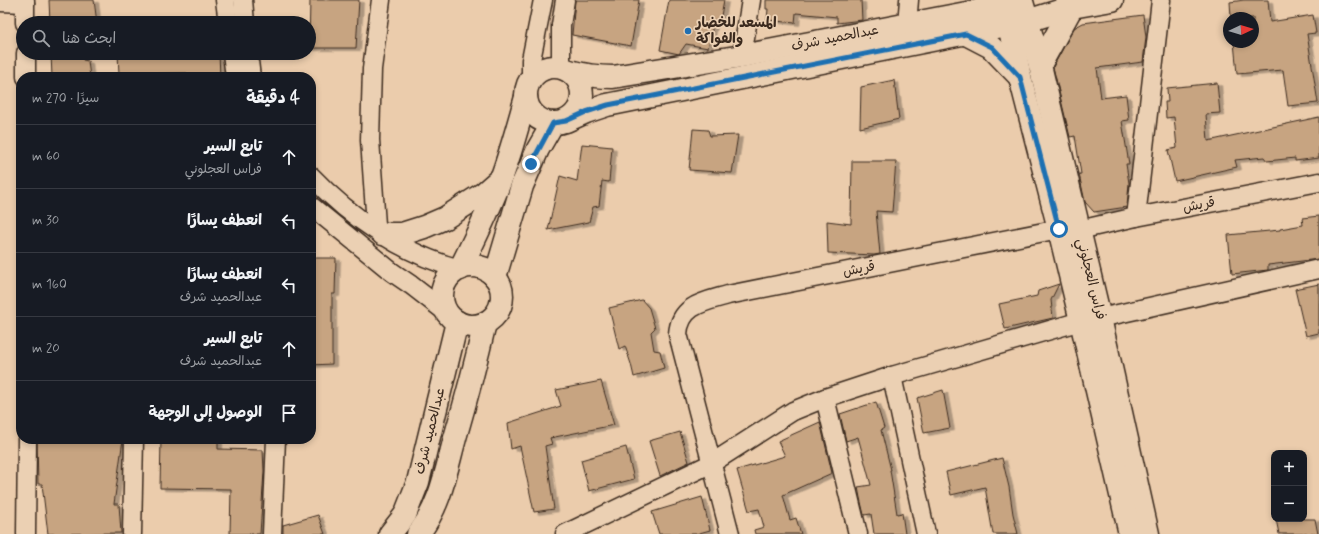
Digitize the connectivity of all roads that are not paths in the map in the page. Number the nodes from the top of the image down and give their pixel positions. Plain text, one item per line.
1 (225, 0) edge
2 (243, 0) edge
3 (381, 0) edge
4 (543, 0) edge
5 (565, 0) edge
6 (751, 0) edge
7 (909, 0) edge
8 (1112, 0) edge
9 (1161, 0) edge
10 (25, 1) edge
11 (0, 2) edge
12 (1072, 7) junction
13 (1018, 11) edge
14 (25, 16) edge
15 (227, 16) edge
16 (244, 16) edge
17 (907, 24) junction
18 (966, 34) junction
19 (742, 56) junction
20 (26, 60) edge
21 (233, 60) edge
22 (249, 60) edge
23 (1040, 66) junction
24 (565, 69) junction
25 (26, 72) edge
26 (234, 72) edge
27 (250, 72) edge
28 (1020, 77) junction
29 (528, 89) junction
30 (559, 122) junction
31 (501, 178) junction
32 (316, 181) edge
33 (1319, 182) edge
34 (316, 210) edge
35 (1136, 217) junction
36 (1069, 229) junction
37 (383, 234) junction
38 (460, 269) junction
39 (1319, 269) edge
40 (495, 277) junction
41 (452, 318) junction
42 (1091, 319) junction
43 (485, 323) junction
44 (448, 358) junction
45 (475, 364) junction
46 (892, 376) junction
47 (825, 398) junction
48 (27, 444) edge
49 (134, 444) edge
50 (276, 444) edge
51 (712, 463) junction
52 (26, 534) edge
53 (132, 534) edge
54 (272, 534) edge
55 (390, 534) edge
56 (418, 534) edge
57 (565, 534) edge
58 (730, 534) edge
59 (858, 534) edge
60 (926, 534) edge
61 (1130, 534) edge
62 (1148, 534) edge

1 - 15 street
2 - 16 street
3 - 37 street
4 - 29 street
5 - 24 street
6 - 19 street
7 - 17 street
8 - 12 main road, عبدالحميد شرف
9 - 35 street
10 - 11 street
10 - 14 street
12 - 13 main road, عبدالحميد شرف
12 - 23 main road
13 - 17 main road, عبدالحميد شرف
13 - 18 main road, عبدالحميد شرف
13 - 23 main road, فراس العجلوني
13 - 28 main road, فراس العجلوني
17 - 19 main road, عبدالحميد شرف
18 - 28 main road
18 - 30 main road, عبدالحميد شرف
19 - 24 main road, عبدالحميد شرف
20 - 25 street
21 - 26 street
22 - 27 street
23 - 36 main road, فراس العجلوني
24 - 29 main road
24 - 30 main road
28 - 36 main road, فراس العجلوني
29 - 30 main road
29 - 31 main road
30 - 40 main road
31 - 37 main road
31 - 38 main road
32 - 37 street
33 - 35 street, قريش
34 - 41 street
35 - 36 street, قريش
36 - 42 main road, فراس العجلوني
36 - 51 street, قريش
37 - 38 street
38 - 40 main road
38 - 41 main road
39 - 42 street
40 - 43 main road
41 - 43 main road
41 - 44 main road, عبدالحميد شرف
42 - 46 street
42 - 61 main road, فراس العجلوني
42 - 62 main road, فراس العجلوني
43 - 45 main road, عبدالحميد شرف
44 - 45 main road
44 - 55 main road, عبدالحميد شرف
45 - 56 main road, عبدالحميد شرف
46 - 47 street
46 - 60 street
47 - 51 street
47 - 59 street
48 - 52 street
49 - 53 street
50 - 54 street
51 - 57 street
51 - 58 street

